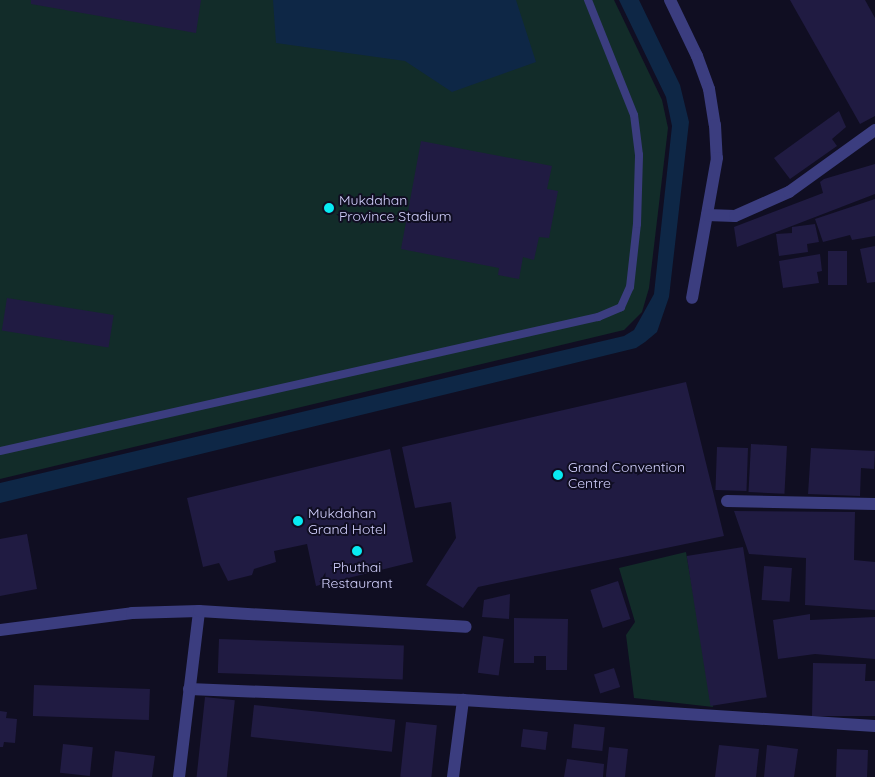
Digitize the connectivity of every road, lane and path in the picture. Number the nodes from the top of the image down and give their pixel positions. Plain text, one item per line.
1 (588, 0) edge
2 (670, 0) edge
3 (875, 130) edge
4 (707, 215) junction
5 (692, 298) dead end
6 (0, 450) edge
7 (728, 501) dead end
8 (875, 504) edge
9 (199, 611) junction
10 (466, 628) dead end
11 (0, 630) edge
12 (189, 689) junction
13 (463, 700) junction
14 (875, 726) edge
15 (179, 777) edge
16 (453, 777) edge

1 - 6 lane
2 - 4 street
3 - 4 street
4 - 5 street
7 - 8 street
9 - 10 street
9 - 11 street
9 - 12 street
12 - 13 street
12 - 15 street
13 - 14 street
13 - 16 street

